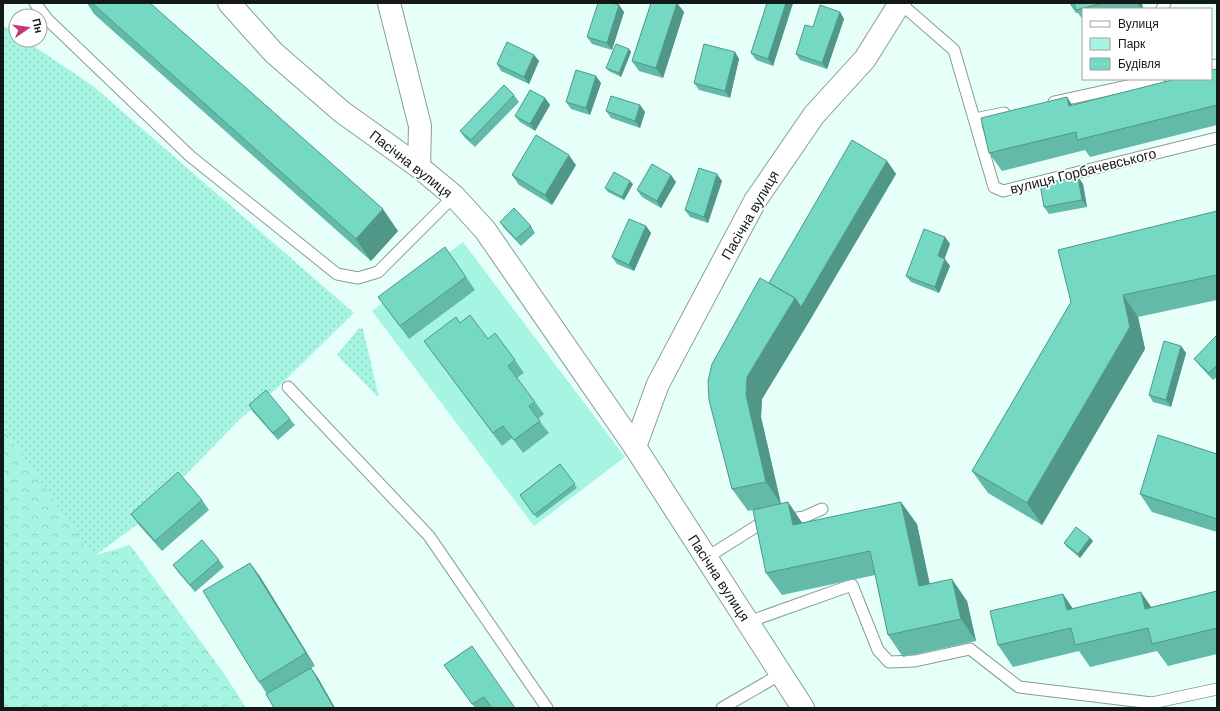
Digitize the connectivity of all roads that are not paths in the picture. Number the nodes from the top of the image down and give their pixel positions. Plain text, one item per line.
1 (35, 3) edge
2 (229, 3) edge
3 (389, 3) edge
4 (900, 3) edge
5 (1152, 80) edge
6 (1124, 84) edge
7 (1044, 104) edge
8 (1013, 111) edge
9 (975, 119) junction
10 (1217, 138) edge
11 (420, 167) junction
12 (454, 196) junction
13 (288, 387) dead end
14 (635, 448) junction
15 (822, 509) dead end
16 (706, 558) junction
17 (748, 622) junction
18 (781, 674) junction
19 (1217, 689) edge
20 (1151, 705) edge
21 (547, 708) edge
22 (722, 708) edge
23 (803, 708) edge

1 - 12 lane
2 - 11 street, Пасічна вулиця
3 - 11 street
4 - 9 lane, вулиця Горбачевського
4 - 14 street, Пасічна вулиця
5 - 6 lane
6 - 7 lane
8 - 9 lane
9 - 10 lane, вулиця Горбачевського
11 - 12 street, Пасічна вулиця
12 - 14 street, Пасічна вулиця
13 - 21 lane
14 - 16 street, Пасічна вулиця
15 - 16 lane
16 - 17 street, Пасічна вулиця
17 - 18 street, Пасічна вулиця
17 - 20 lane
18 - 22 lane
18 - 23 street, Пасічна вулиця
19 - 20 lane

